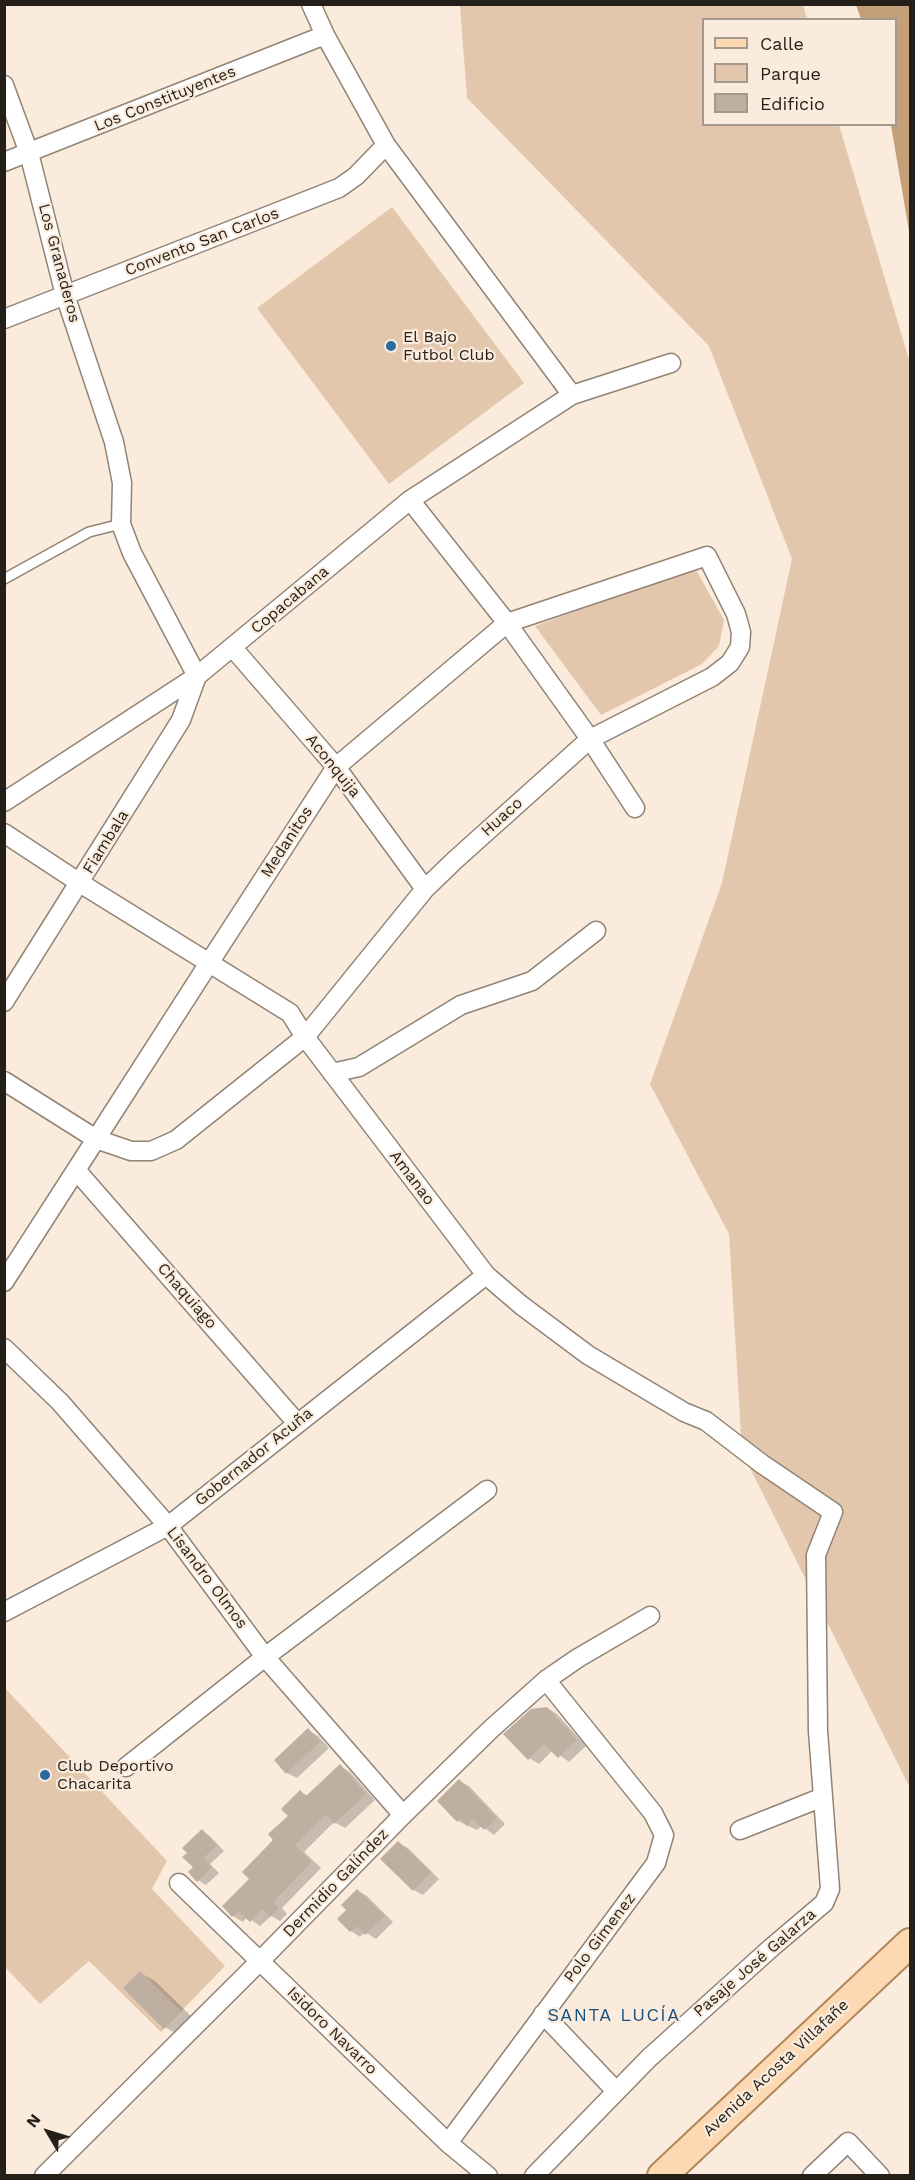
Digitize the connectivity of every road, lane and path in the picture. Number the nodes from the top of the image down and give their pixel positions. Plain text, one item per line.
1 (311, 4) edge
2 (325, 35) junction
3 (4, 85) edge
4 (386, 145) junction
5 (29, 153) junction
6 (4, 162) edge
7 (66, 295) junction
8 (4, 319) edge
9 (671, 363) dead end
10 (572, 395) junction
11 (410, 500) junction
12 (121, 524) junction
13 (4, 579) edge
14 (507, 624) junction
15 (740, 647) joint
16 (233, 648) junction
17 (196, 676) junction
18 (590, 739) junction
19 (336, 767) junction
20 (4, 801) edge
21 (635, 808) dead end
22 (4, 833) edge
23 (80, 883) junction
24 (425, 889) junction
25 (596, 931) dead end
26 (209, 963) junction
27 (4, 1002) edge
28 (306, 1037) junction
29 (332, 1072) junction
30 (4, 1081) edge
31 (96, 1139) junction
32 (76, 1170) junction
33 (486, 1275) junction
34 (4, 1282) edge
35 (4, 1348) edge
36 (297, 1423) junction
37 (487, 1490) dead end
38 (833, 1512) joint
39 (168, 1526) junction
40 (4, 1612) edge
41 (650, 1616) dead end
42 (266, 1657) junction
43 (546, 1680) junction
44 (126, 1767) dead end
45 (823, 1797) junction
46 (403, 1815) junction
47 (740, 1830) dead end
48 (179, 1883) dead end
49 (901, 1952) edge
50 (259, 1962) junction
51 (543, 2014) junction
52 (615, 2090) junction
53 (448, 2143) junction
54 (44, 2175) edge
55 (488, 2175) edge
56 (534, 2175) edge
57 (662, 2175) edge
58 (812, 2175) edge
59 (880, 2175) edge

1 - 2 street
2 - 4 street
2 - 5 street, Los Constituyentes
3 - 5 street, Los Granaderos
4 - 7 street, Convento San Carlos
4 - 10 street
5 - 6 street, Los Constituyentes
5 - 7 street, Los Granaderos
7 - 8 street, Convento San Carlos
7 - 12 street, Los Granaderos
9 - 10 street, Copacabana
10 - 11 street, Copacabana
11 - 14 street
11 - 16 street, Copacabana
12 - 13 lane
12 - 17 street
14 - 15 street, Medanitos
14 - 18 street
14 - 19 street, Medanitos
15 - 18 street, Huaco
16 - 17 street, Copacabana
16 - 19 street, Aconquija
17 - 20 street, Copacabana
17 - 23 street, Fiambala
18 - 21 street
18 - 24 street, Huaco
19 - 24 street, Aconquija
19 - 26 street, Medanitos
22 - 23 street, Amanao
23 - 26 street, Amanao
23 - 27 street, Fiambala
24 - 28 street, Huaco
25 - 29 street
26 - 28 street, Amanao
26 - 31 street, Medanitos
28 - 29 street, Amanao
28 - 31 street, Huaco
29 - 33 street, Amanao
30 - 31 street
31 - 32 street, Medanitos
32 - 34 street, Medanitos
32 - 36 street, Chaquiago
33 - 36 street, Gobernador Acuña
33 - 38 street, Amanao
35 - 39 street, Lisandro Olmos
36 - 39 street, Gobernador Acuña
37 - 42 street
38 - 45 street, Pasaje José Galarza
39 - 40 street, Gobernador Acuña
39 - 42 street, Lisandro Olmos
41 - 43 street, Dermidio Galíndez
42 - 44 street
42 - 46 street, Lisandro Olmos
43 - 46 street, Dermidio Galíndez
43 - 51 street, Polo Gimenez
45 - 47 street
45 - 52 street, Pasaje José Galarza
46 - 50 street, Dermidio Galíndez
48 - 50 street, Isidoro Navarro
49 - 57 main road, Avenida Acosta Villafañe
50 - 53 street, Isidoro Navarro
50 - 54 street, Dermidio Galíndez
51 - 52 street
51 - 53 street, Polo Gimenez
52 - 56 street, Pasaje José Galarza
53 - 55 street, Isidoro Navarro
58 - 59 street

